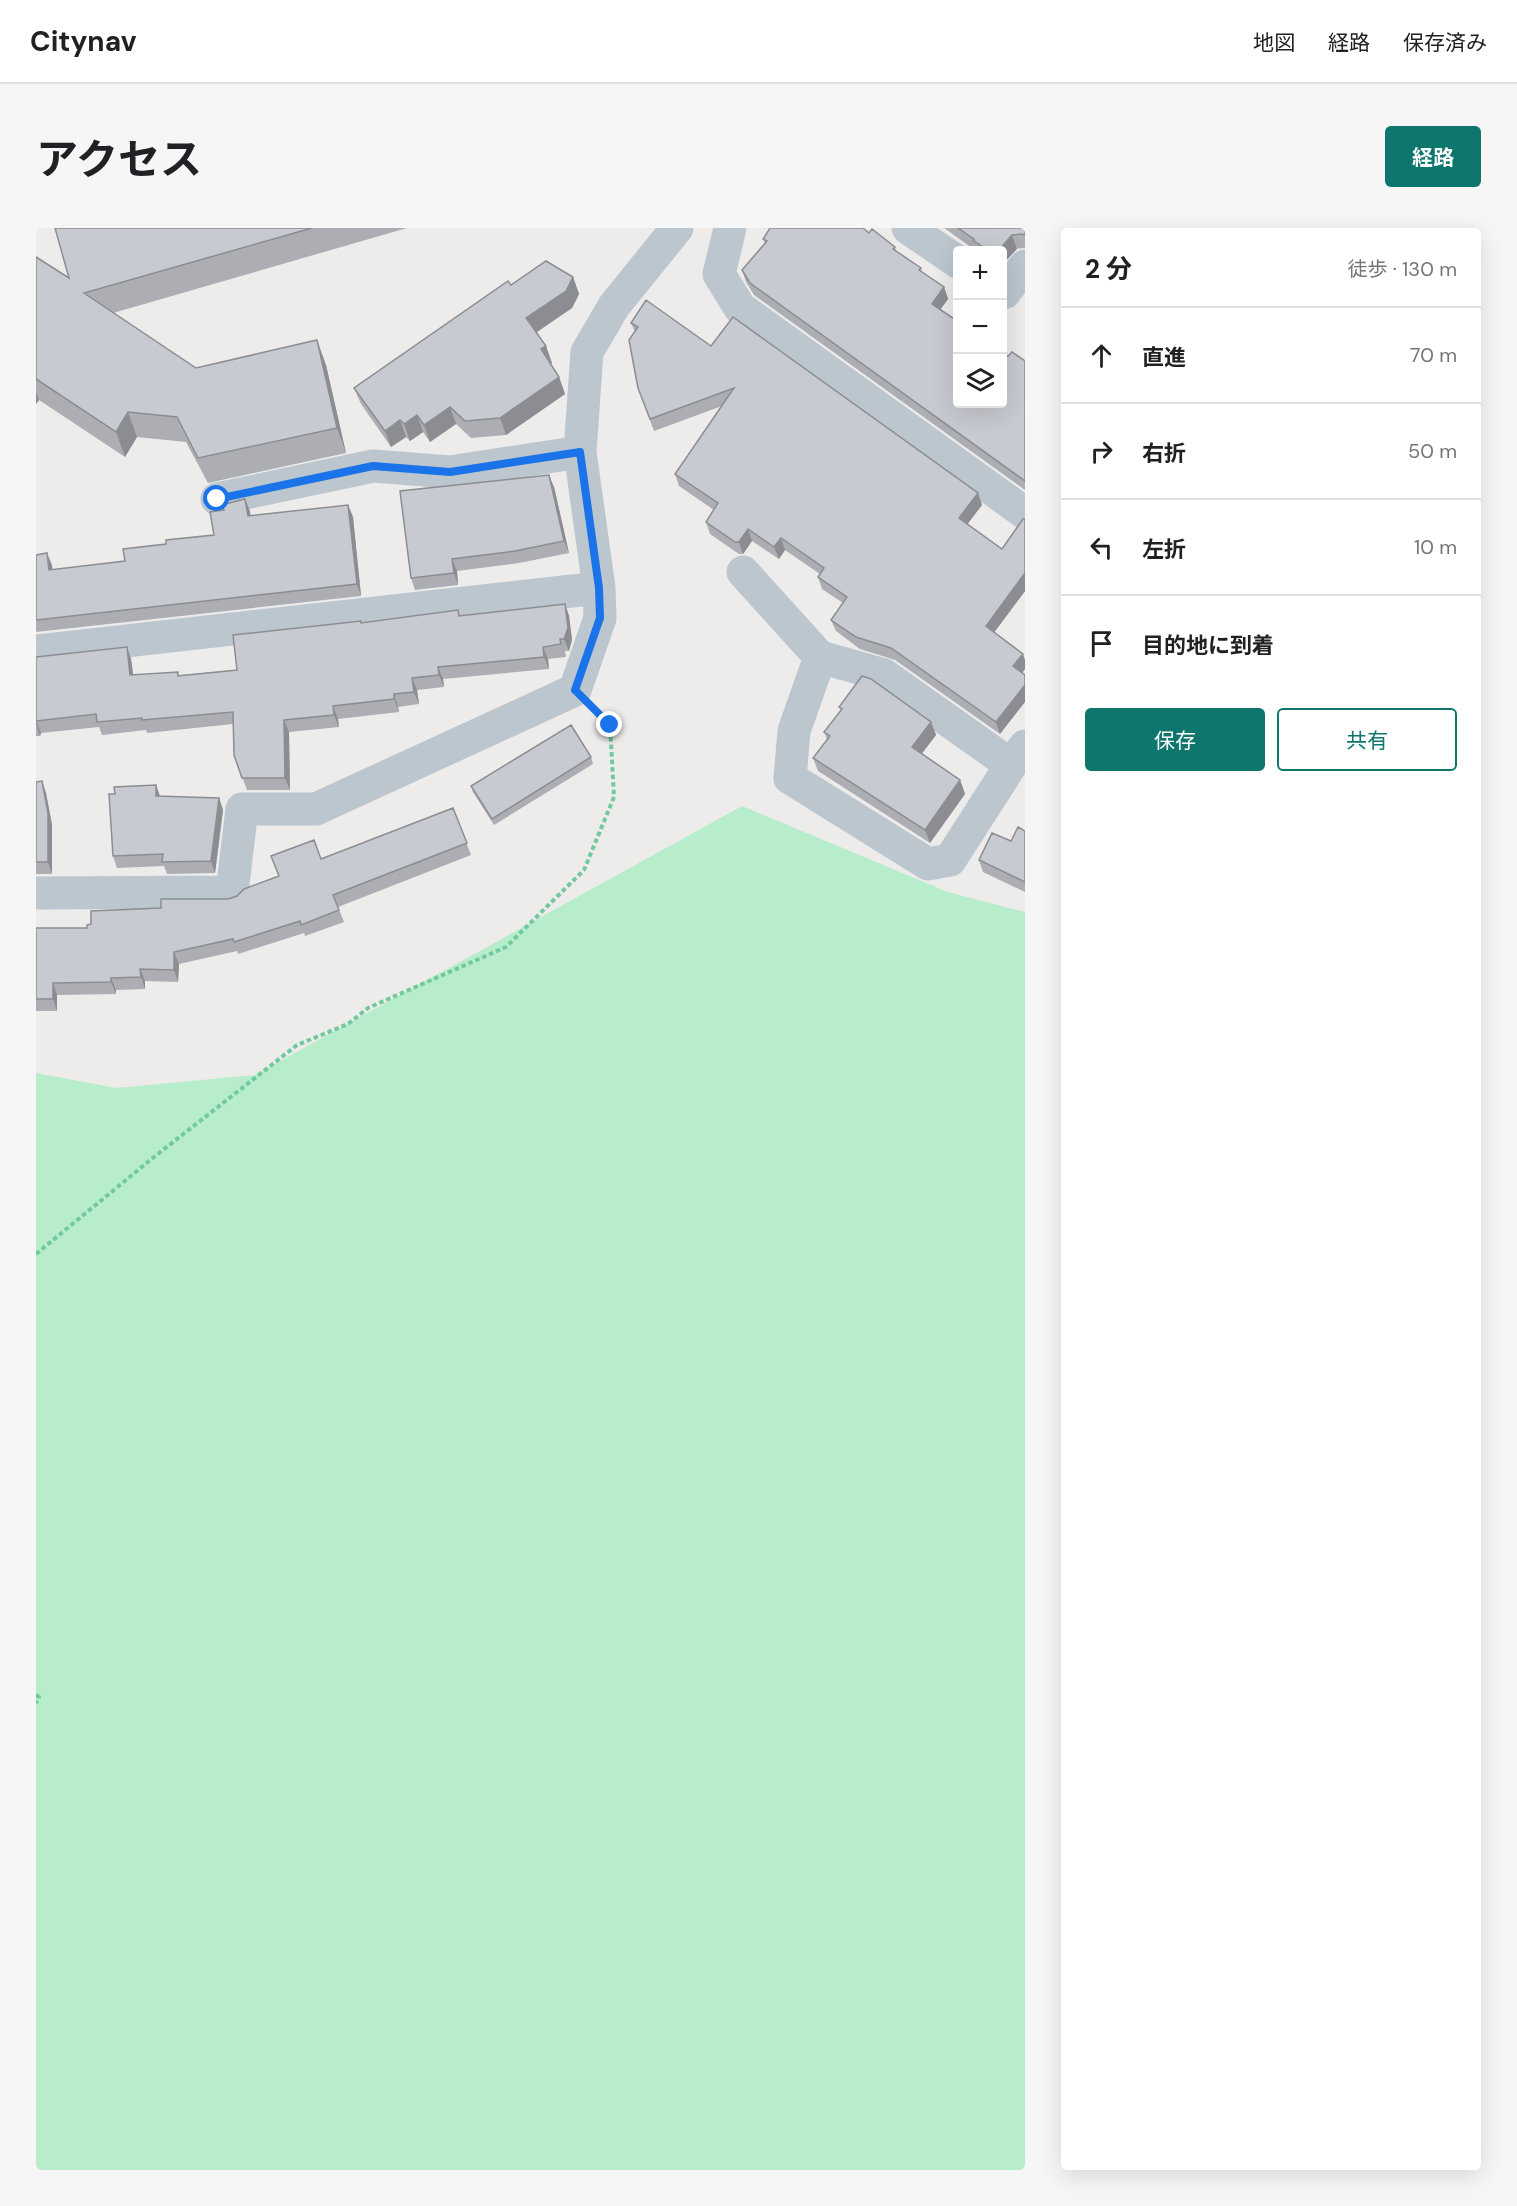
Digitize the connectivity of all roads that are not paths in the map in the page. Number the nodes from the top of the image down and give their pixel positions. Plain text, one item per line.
1 (677, 228) edge
2 (730, 228) edge
3 (908, 228) edge
4 (953, 259) edge
5 (1025, 266) edge
6 (1010, 298) edge
7 (580, 452) junction
8 (217, 499) dead end
9 (1025, 513) edge
10 (743, 572) dead end
11 (599, 588) junction
12 (36, 651) edge
13 (820, 657) junction
14 (1018, 755) edge
15 (36, 893) edge

1 - 7 street
2 - 9 street
3 - 4 street
5 - 6 street
7 - 8 street
7 - 11 street
10 - 13 street
11 - 12 street
11 - 15 street
13 - 14 street
13 - 14 street

